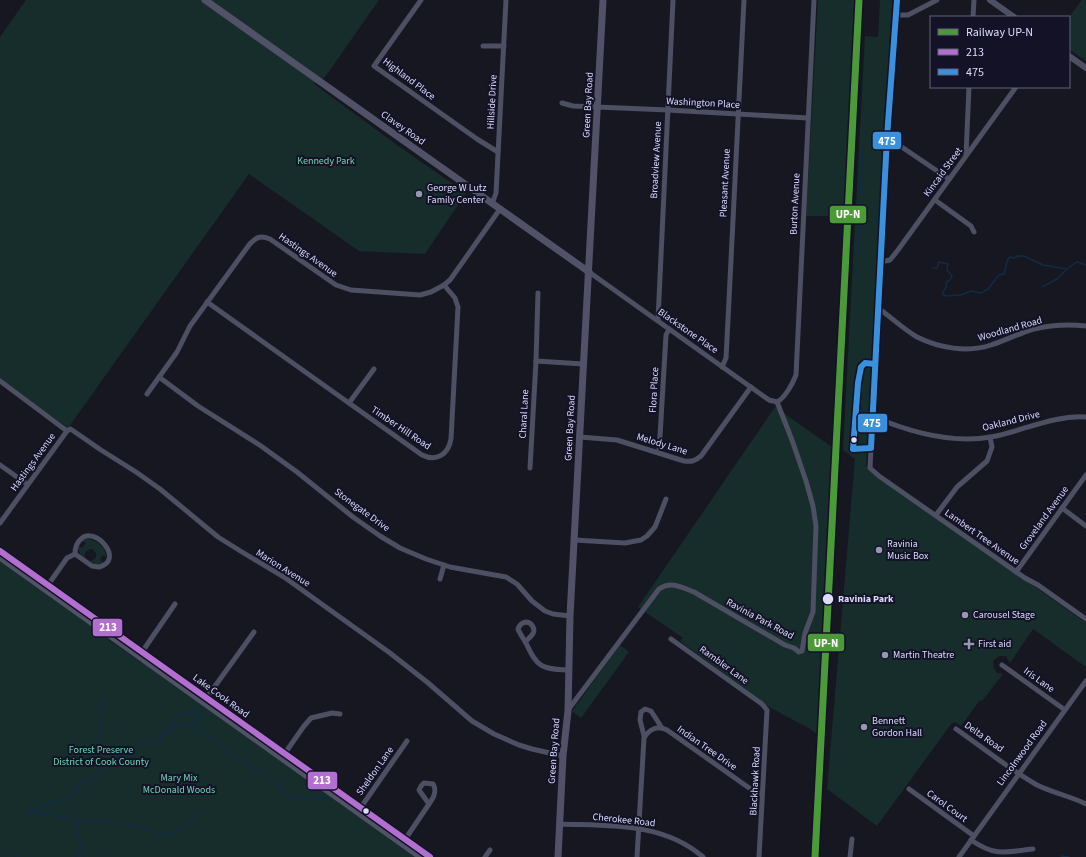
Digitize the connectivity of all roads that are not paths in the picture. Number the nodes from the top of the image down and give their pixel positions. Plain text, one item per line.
1 (205, 0) edge
2 (422, 0) edge
3 (506, 0) edge
4 (603, 0) edge
5 (673, 0) edge
6 (744, 0) edge
7 (814, 0) edge
8 (897, 0) edge
9 (937, 0) edge
10 (974, 0) edge
11 (990, 0) edge
12 (896, 15) junction
13 (973, 16) edge
14 (1013, 16) edge
15 (483, 46) dead end
16 (504, 46) junction
17 (1070, 57) edge
18 (1086, 68) edge
19 (969, 88) edge
20 (1015, 88) edge
21 (562, 104) dead end
22 (597, 106) junction
23 (668, 110) junction
24 (738, 114) junction
25 (808, 118) junction
26 (887, 137) junction
27 (498, 152) junction
28 (966, 156) junction
29 (949, 179) junction
30 (935, 200) junction
31 (492, 204) junction
32 (500, 209) junction
33 (974, 232) dead end
34 (880, 262) junction
35 (589, 272) junction
36 (444, 285) junction
37 (538, 293) dead end
38 (207, 302) junction
39 (878, 308) junction
40 (658, 320) junction
41 (1086, 326) edge
42 (669, 329) junction
43 (536, 361) junction
44 (583, 364) junction
45 (722, 367) junction
46 (374, 369) dead end
47 (159, 377) junction
48 (0, 381) edge
49 (751, 387) junction
50 (147, 394) dead end
51 (777, 402) junction
52 (349, 403) junction
53 (872, 416) junction
54 (1086, 418) edge
55 (67, 431) junction
56 (580, 437) junction
57 (990, 437) junction
58 (659, 453) junction
59 (0, 465) edge
60 (530, 468) dead end
61 (1086, 475) edge
62 (27, 484) junction
63 (666, 499) dead end
64 (1062, 508) junction
65 (936, 515) junction
66 (0, 523) edge
67 (1086, 526) edge
68 (574, 540) junction
69 (0, 551) edge
70 (75, 554) junction
71 (0, 557) edge
72 (444, 565) junction
73 (1016, 572) junction
74 (440, 579) dead end
75 (48, 585) junction
76 (175, 604) dead end
77 (570, 616) junction
78 (1086, 619) edge
79 (254, 632) dead end
80 (671, 639) dead end
81 (525, 642) dead end
82 (142, 652) junction
83 (1002, 665) dead end
84 (568, 670) junction
85 (1086, 681) edge
86 (205, 700) junction
87 (765, 707) joint
88 (1065, 710) junction
89 (568, 711) junction
90 (340, 714) dead end
91 (662, 728) junction
92 (956, 729) dead end
93 (644, 736) junction
94 (407, 741) dead end
95 (283, 756) junction
96 (563, 756) junction
97 (1019, 773) junction
98 (909, 789) dead end
99 (762, 794) junction
100 (429, 804) dead end
101 (1086, 804) edge
102 (359, 810) junction
103 (560, 824) junction
104 (638, 828) junction
105 (972, 838) junction
106 (852, 839) dead end
107 (404, 842) junction
108 (1033, 849) dead end
109 (490, 850) dead end
110 (421, 857) edge
111 (430, 857) edge
112 (485, 857) edge
113 (558, 857) edge
114 (637, 857) edge
115 (703, 857) edge
116 (759, 857) edge
117 (850, 857) edge
118 (959, 857) edge

1 - 31 main road, Clavey Road
2 - 27 street, Highland Place
3 - 16 street, Hillside Drive
4 - 22 main road, Green Bay Road
5 - 23 street, Broadview Avenue
6 - 24 street, Pleasant Avenue
7 - 25 street, Burton Avenue
8 - 12 street
9 - 12 street
10 - 13 street
11 - 14 street
12 - 26 street
15 - 16 street
16 - 27 street, Hillside Drive
17 - 18 street
19 - 28 street
20 - 28 street, Kincaid Street
21 - 22 street, Washington Place
22 - 23 street, Washington Place
22 - 35 main road, Green Bay Road
23 - 24 street, Washington Place
23 - 40 street, Broadview Avenue
24 - 25 street, Washington Place
24 - 45 street, Pleasant Avenue
25 - 51 street, Burton Avenue
26 - 29 street
26 - 34 street
27 - 31 street, Hillside Drive
28 - 29 street, Kincaid Street
29 - 30 street, Kincaid Street
30 - 33 street
30 - 34 street, Kincaid Street
31 - 32 main road, Clavey Road
32 - 35 main road, Clavey Road
32 - 36 street, Hastings Avenue
34 - 39 street
35 - 40 street, Blackstone Place
35 - 44 main road, Green Bay Road
36 - 38 street, Hastings Avenue
36 - 52 street, Timber Hill Road
37 - 43 street, Charal Lane
38 - 47 street, Hastings Avenue
38 - 52 street, Timber Hill Road
39 - 41 street, Woodland Road
39 - 53 street
40 - 42 street, Blackstone Place
42 - 45 street, Blackstone Place
42 - 58 street, Flora Place
43 - 44 street
43 - 60 street, Charal Lane
44 - 56 main road, Green Bay Road
45 - 49 street, Blackstone Place
46 - 52 street
47 - 50 street, Hastings Avenue
47 - 72 street, Stonegate Drive
48 - 55 street, Marion Avenue
49 - 51 street, Blackstone Place
49 - 58 street, Melody Lane
51 - 89 street, Ravinia Park Road
53 - 57 street, Oakland Drive
53 - 65 street, Lambert Tree Avenue
54 - 57 street, Oakland Drive
55 - 62 street, Hastings Avenue
55 - 96 street, Marion Avenue
56 - 58 street, Melody Lane
56 - 68 main road, Green Bay Road
57 - 65 street
59 - 62 street
61 - 64 street, Groveland Avenue
62 - 66 street, Hastings Avenue
63 - 68 street
64 - 67 street
64 - 73 street, Groveland Avenue
65 - 73 street, Lambert Tree Avenue
68 - 77 main road, Green Bay Road
69 - 75 main road, Lake Cook Road
70 - 70 street
70 - 75 street
71 - 86 main road, Lake Cook Road
72 - 74 street
72 - 77 street, Stonegate Drive
73 - 78 street, Lambert Tree Avenue
75 - 82 main road, Lake Cook Road
76 - 82 street
77 - 84 main road, Green Bay Road
79 - 86 street
80 - 87 street, Rambler Lane
81 - 84 street
82 - 86 main road, Lake Cook Road
83 - 88 street, Iris Lane
84 - 89 main road, Green Bay Road
85 - 88 street, Lincolnwood Road
86 - 95 main road, Lake Cook Road
87 - 99 street, Blackhawk Road
88 - 97 street, Lincolnwood Road
89 - 96 main road, Green Bay Road
90 - 95 street
91 - 93 street, Indian Tree Drive
91 - 93 street, Indian Tree Drive
91 - 99 street, Indian Tree Drive
92 - 97 street, Delta Road
93 - 104 street, Indian Tree Drive
94 - 102 street, Sheldon Lane
95 - 102 main road, Lake Cook Road
96 - 103 main road, Green Bay Road
97 - 101 street, Delta Road
97 - 105 street, Lincolnwood Road
98 - 105 street, Carol Court
99 - 116 street, Blackhawk Road
100 - 107 street
102 - 107 main road, Lake Cook Road
103 - 104 street, Cherokee Road
103 - 113 main road, Green Bay Road
104 - 114 street, Indian Tree Drive
104 - 115 street, Cherokee Road
105 - 108 street, Carol Court
105 - 118 street, Lincolnwood Road
106 - 117 street
107 - 110 main road, Lake Cook Road
107 - 111 main road, Lake Cook Road
109 - 112 street

